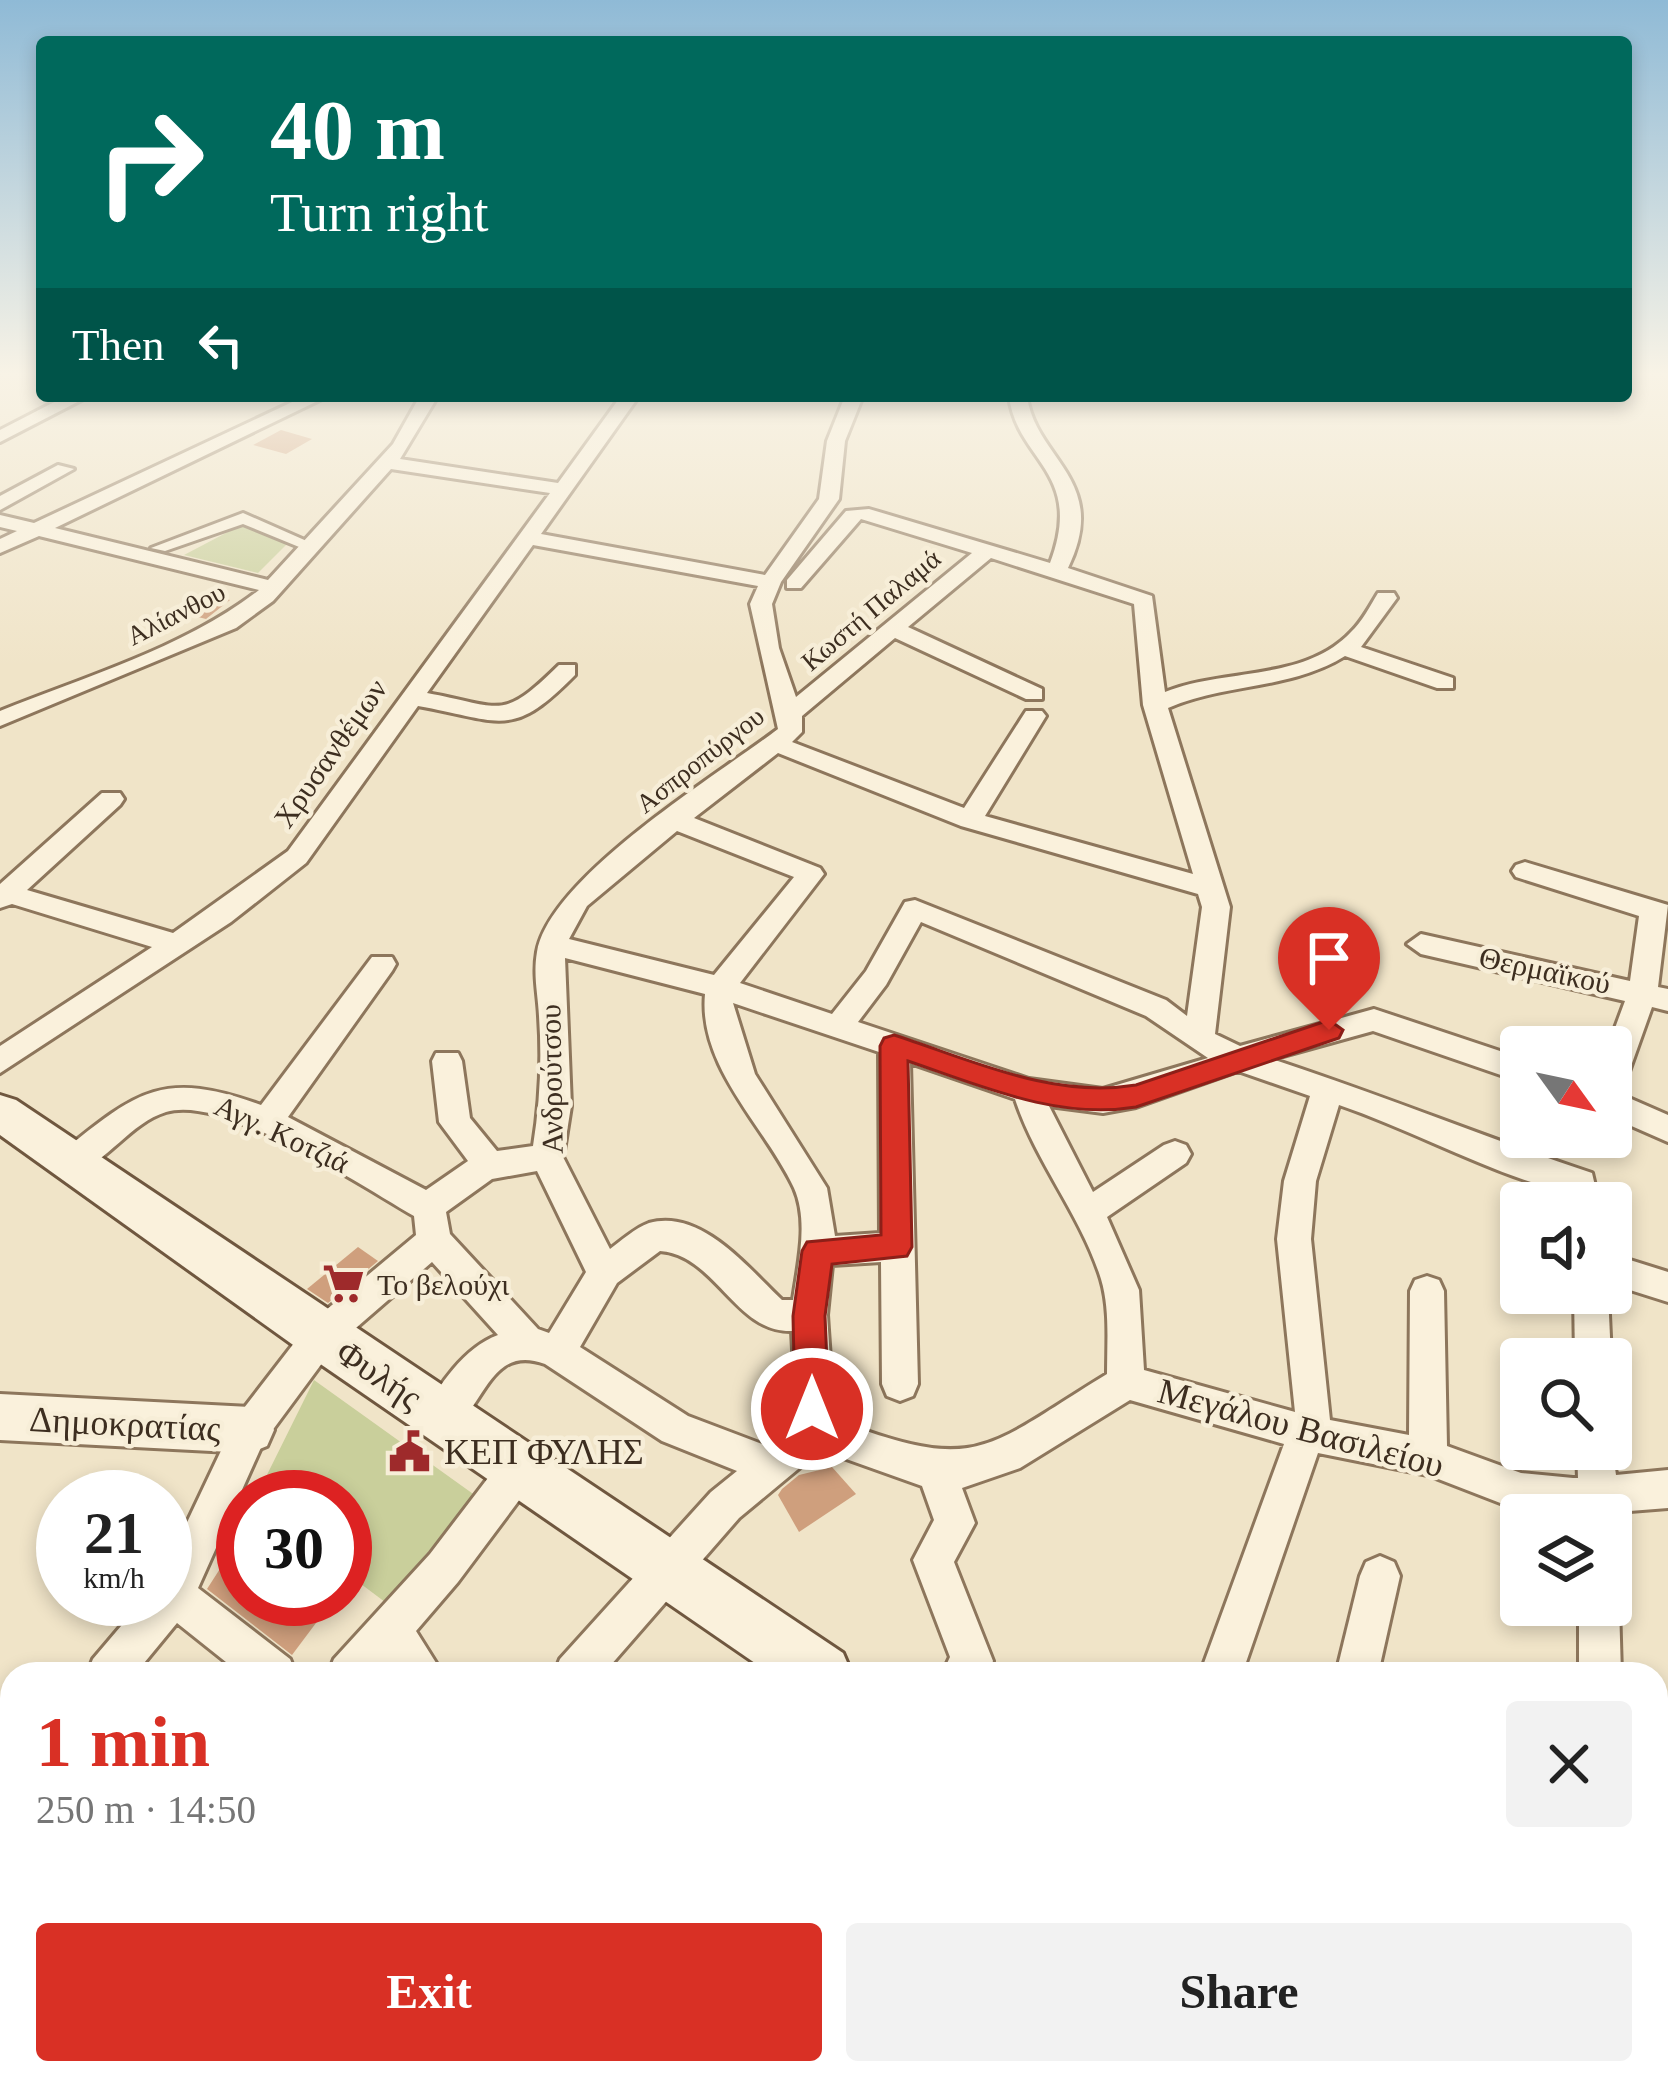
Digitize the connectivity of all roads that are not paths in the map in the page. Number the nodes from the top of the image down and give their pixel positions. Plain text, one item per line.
1 (59, 472) edge
2 (159, 472) edge
3 (378, 472) edge
4 (448, 472) edge
5 (574, 472) edge
6 (832, 472) edge
7 (1063, 472) edge
8 (562, 489) junction
9 (0, 504) edge
10 (0, 520) edge
11 (39, 529) junction
12 (529, 538) junction
13 (310, 546) junction
14 (0, 548) edge
15 (159, 548) dead end
16 (988, 550) junction
17 (1056, 571) junction
18 (272, 587) junction
19 (766, 593) junction
20 (1387, 598) dead end
21 (896, 630) junction
22 (1345, 649) junction
23 (567, 670) dead end
24 (1445, 683) dead end
25 (409, 697) junction
26 (1155, 705) junction
27 (790, 713) junction
28 (0, 719) edge
29 (776, 743) junction
30 (111, 799) dead end
31 (672, 818) junction
32 (970, 820) junction
33 (1525, 871) dead end
34 (1211, 888) junction
35 (3, 896) edge
36 (1663, 914) edge
37 (177, 944) junction
38 (1421, 944) dead end
39 (552, 945) junction
40 (382, 964) dead end
41 (720, 987) junction
42 (1656, 995) edge
43 (840, 1024) junction
44 (1199, 1040) junction
45 (1632, 1040) edge
46 (894, 1046) junction
47 (1240, 1060) junction
48 (0, 1061) edge
49 (447, 1061) dead end
50 (1500, 1063) edge
51 (1328, 1089) junction
52 (1028, 1090) junction
53 (0, 1112) edge
54 (1632, 1113) edge
55 (267, 1121) junction
56 (1668, 1129) edge
57 (1174, 1154) dead end
58 (547, 1157) junction
59 (73, 1161) junction
60 (485, 1165) junction
61 (1558, 1182) edge
62 (1090, 1211) junction
63 (432, 1224) junction
64 (896, 1247) junction
65 (818, 1251) junction
66 (605, 1272) junction
67 (1632, 1276) edge
68 (1668, 1287) edge
69 (1427, 1291) dead end
70 (809, 1316) junction
71 (321, 1336) junction
72 (541, 1347) junction
73 (1126, 1382) junction
74 (900, 1384) dead end
75 (0, 1417) edge
76 (442, 1417) junction
77 (250, 1430) junction
78 (816, 1430) junction
79 (1308, 1433) junction
80 (1428, 1457) junction
81 (770, 1466) junction
82 (518, 1470) junction
83 (936, 1471) junction
84 (1668, 1489) edge
85 (1534, 1494) edge
86 (1632, 1497) edge
87 (192, 1556) edge
88 (668, 1572) junction
89 (1379, 1576) dead end
90 (192, 1609) edge
91 (148, 1626) edge
92 (1599, 1626) edge
93 (391, 1632) junction
94 (118, 1662) edge
95 (259, 1662) edge
96 (361, 1662) edge
97 (413, 1662) edge
98 (588, 1662) edge
99 (804, 1662) edge
100 (971, 1662) edge
101 (1225, 1662) edge
102 (1360, 1662) edge
103 (1600, 1662) edge

1 - 9 street
2 - 11 street
3 - 13 street, Αλίανθου
4 - 8 street
5 - 8 street, Χρυσανθέμων
6 - 19 street
7 - 17 street
8 - 12 street, Χρυσανθέμων
10 - 11 street
11 - 14 street
11 - 18 street
12 - 19 street
12 - 25 street, Χρυσανθέμων
13 - 15 street
13 - 18 street, Αλίανθου
16 - 17 street
16 - 19 street
16 - 21 street, Κωστή Παλαμά
17 - 26 street
18 - 28 street, Αλίανθου
19 - 27 street, Ασπροπύργου
20 - 22 street
21 - 27 street, Κωστή Παλαμά
21 - 32 street
22 - 24 street
22 - 26 street
23 - 25 street
25 - 37 street, Χρυσανθέμων
26 - 34 street
27 - 29 street, Ασπροπύργου
29 - 31 street, Ασπροπύργου
29 - 32 street
30 - 35 street
31 - 39 street, Ασπροπύργου
31 - 41 street
32 - 34 street
33 - 36 street
34 - 44 street
35 - 37 street
36 - 42 street
37 - 48 street, Χρυσανθέμων
38 - 42 street, Θερμαϊκού
39 - 41 street
39 - 58 street, Ανδρούτσου
40 - 55 street
41 - 43 street
41 - 65 street
42 - 45 street
43 - 44 street
43 - 46 street
44 - 47 street
46 - 52 street
46 - 64 street
47 - 50 street
47 - 51 street
47 - 52 street
49 - 60 street
51 - 61 street
51 - 79 street
52 - 62 street
53 - 59 main road, Φυλής
54 - 56 street
55 - 59 street, Αγγ. Κοτζιά
55 - 63 street, Αγγ. Κοτζιά
57 - 62 street
58 - 60 street
58 - 66 street, Ανδρούτσου
59 - 71 main road, Φυλής
60 - 63 street
62 - 73 street
63 - 71 street
63 - 72 street, Αγγ. Κοτζιά
64 - 65 street
64 - 74 street
65 - 70 street
66 - 70 street
66 - 72 street
67 - 68 street
69 - 80 street
70 - 78 street
71 - 76 main road, Φυλής
71 - 77 street
72 - 76 street
72 - 81 street, Αγγ. Κοτζιά
73 - 79 street, Μεγάλου Βασιλείου
73 - 83 street, Μεγάλου Βασιλείου
75 - 77 street, Δημοκρατίας
76 - 82 main road, Φυλής
77 - 87 street
78 - 81 street
78 - 83 street, Μεγάλου Βασιλείου
79 - 80 street, Μεγάλου Βασιλείου
79 - 101 street
80 - 85 street, Μεγάλου Βασιλείου
81 - 88 street
82 - 88 main road, Φυλής
82 - 93 street
83 - 100 street
84 - 86 street, Μεγάλου Βασιλείου
88 - 98 street
88 - 99 main road, Φυλής
89 - 102 street
90 - 95 street
91 - 94 street
92 - 103 street
93 - 96 street
93 - 97 street

